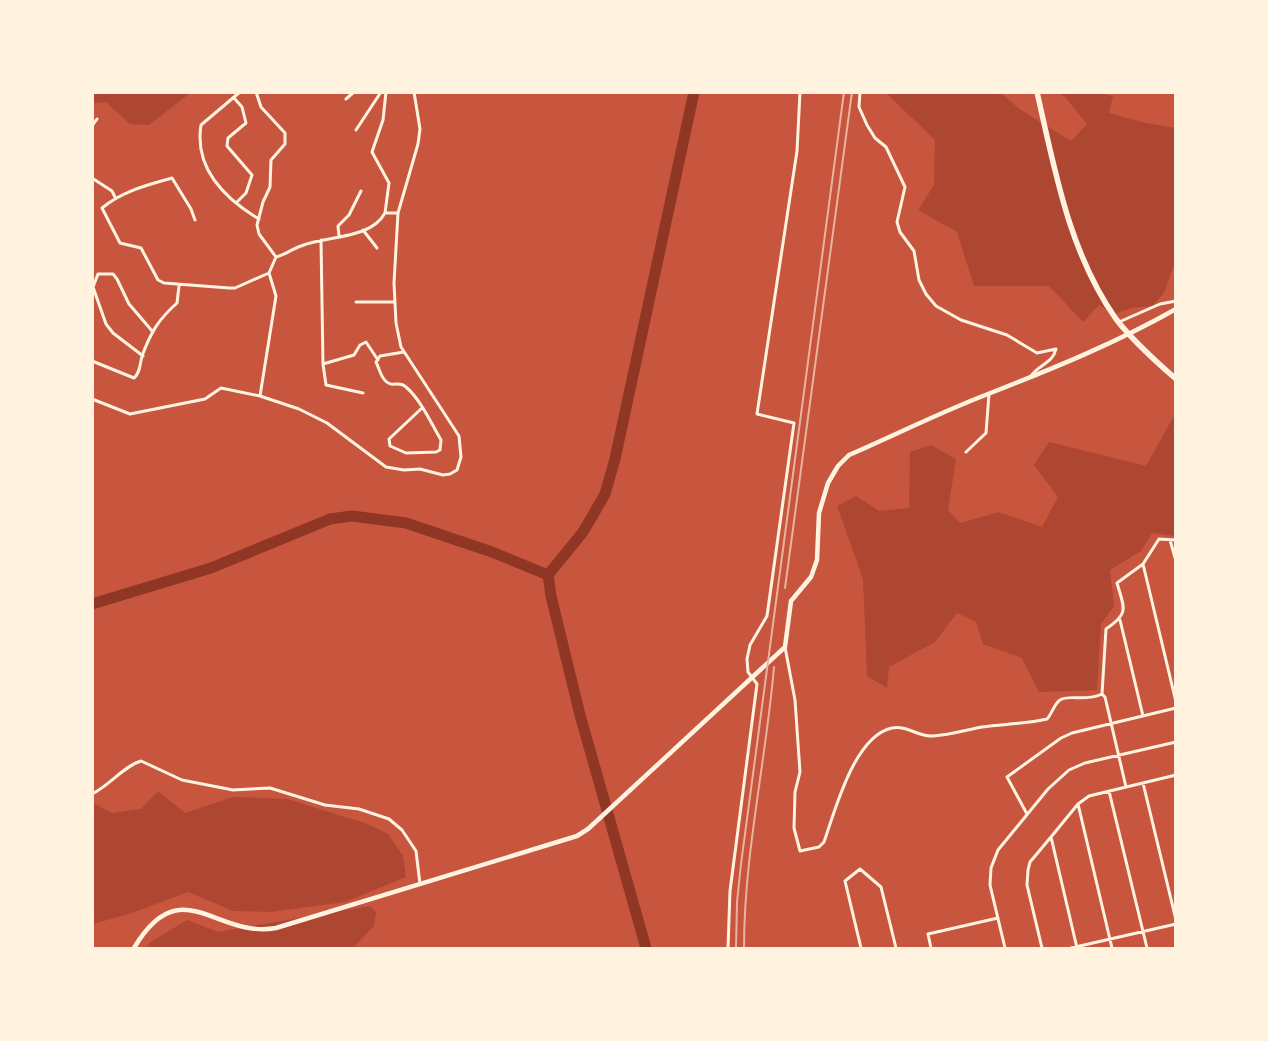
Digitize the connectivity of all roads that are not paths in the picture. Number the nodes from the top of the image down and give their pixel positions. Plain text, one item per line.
1 (240, 92) edge
2 (256, 92) edge
3 (354, 92) edge
4 (381, 92) edge
5 (386, 92) edge
6 (414, 92) edge
7 (800, 92) edge
8 (860, 92) edge
9 (1037, 92) edge
10 (234, 98) junction
11 (346, 99) dead end
12 (97, 118) dead end
13 (92, 126) edge
14 (356, 130) dead end
15 (92, 178) edge
16 (362, 190) dead end
17 (115, 197) junction
18 (237, 202) junction
19 (385, 213) junction
20 (398, 213) junction
21 (258, 219) junction
22 (195, 220) dead end
23 (364, 230) junction
24 (339, 236) junction
25 (321, 240) junction
26 (377, 248) dead end
27 (276, 257) junction
28 (269, 273) junction
29 (179, 286) junction
30 (1176, 301) edge
31 (356, 302) dead end
32 (395, 302) junction
33 (1176, 309) edge
34 (1119, 322) junction
35 (153, 332) junction
36 (1129, 333) junction
37 (404, 352) junction
38 (142, 356) junction
39 (378, 360) junction
40 (92, 361) edge
41 (323, 364) junction
42 (1029, 379) junction
43 (1176, 379) edge
44 (363, 393) dead end
45 (988, 393) junction
46 (260, 396) junction
47 (92, 399) edge
48 (422, 408) junction
49 (966, 452) dead end
50 (1170, 540) junction
51 (1176, 540) edge
52 (1176, 561) edge
53 (1143, 564) junction
54 (1120, 620) junction
55 (786, 647) junction
56 (753, 677) junction
57 (1176, 677) edge
58 (1170, 678) junction
59 (1102, 694) junction
60 (1176, 702) edge
61 (1176, 708) edge
62 (1143, 716) junction
63 (1111, 724) junction
64 (1176, 742) edge
65 (1118, 755) junction
66 (1176, 775) edge
67 (1143, 783) junction
68 (1126, 787) junction
69 (1109, 791) junction
70 (92, 794) edge
71 (1078, 804) junction
72 (1027, 814) junction
73 (1050, 837) junction
74 (420, 884) junction
75 (998, 918) junction
76 (1176, 920) edge
77 (1176, 924) edge
78 (1143, 932) junction
79 (1110, 939) junction
80 (134, 948) edge
81 (728, 948) edge
82 (861, 948) edge
83 (896, 948) edge
84 (931, 948) edge
85 (1005, 948) edge
86 (1042, 948) edge
87 (1071, 948) edge
88 (1077, 948) edge
89 (1112, 948) edge
90 (1147, 948) edge

1 - 10 street
2 - 21 street
3 - 11 street
4 - 14 street
5 - 19 street
6 - 20 street
7 - 56 street
8 - 42 street
9 - 34 highway
10 - 18 street
10 - 18 street
12 - 13 street
15 - 17 street
16 - 24 street
17 - 22 street
17 - 29 street
18 - 21 street
19 - 20 street
19 - 23 street
20 - 32 street
21 - 27 street
23 - 24 street
23 - 26 street
24 - 25 street
25 - 27 street
25 - 41 street
27 - 28 street
28 - 29 street
28 - 46 street
29 - 35 street
30 - 34 street
31 - 32 street
32 - 37 street
33 - 36 street
34 - 36 highway
35 - 38 street
35 - 38 street
36 - 42 street
36 - 43 highway
37 - 39 street
37 - 46 street
38 - 40 street
39 - 41 street
39 - 48 street
41 - 44 street
42 - 45 street
45 - 49 street
45 - 55 street
46 - 47 street
48 - 48 street
50 - 51 street
50 - 52 street
50 - 53 street
53 - 54 street
53 - 58 street
54 - 59 street
54 - 62 street
55 - 56 street
55 - 59 street
56 - 74 street
56 - 81 street
57 - 58 street
58 - 60 street
59 - 63 street
61 - 62 street
62 - 63 street
63 - 65 street
63 - 72 street
64 - 65 street
65 - 68 street
65 - 72 street
66 - 67 street
67 - 68 street
67 - 76 street
68 - 69 street
69 - 71 street
69 - 78 street
70 - 74 street
71 - 73 street
71 - 79 street
72 - 75 street
73 - 86 street
73 - 88 street
74 - 80 street
75 - 84 street
75 - 85 street
77 - 78 street
78 - 79 street
78 - 90 street
79 - 88 street
79 - 89 street
82 - 83 street
87 - 88 street

